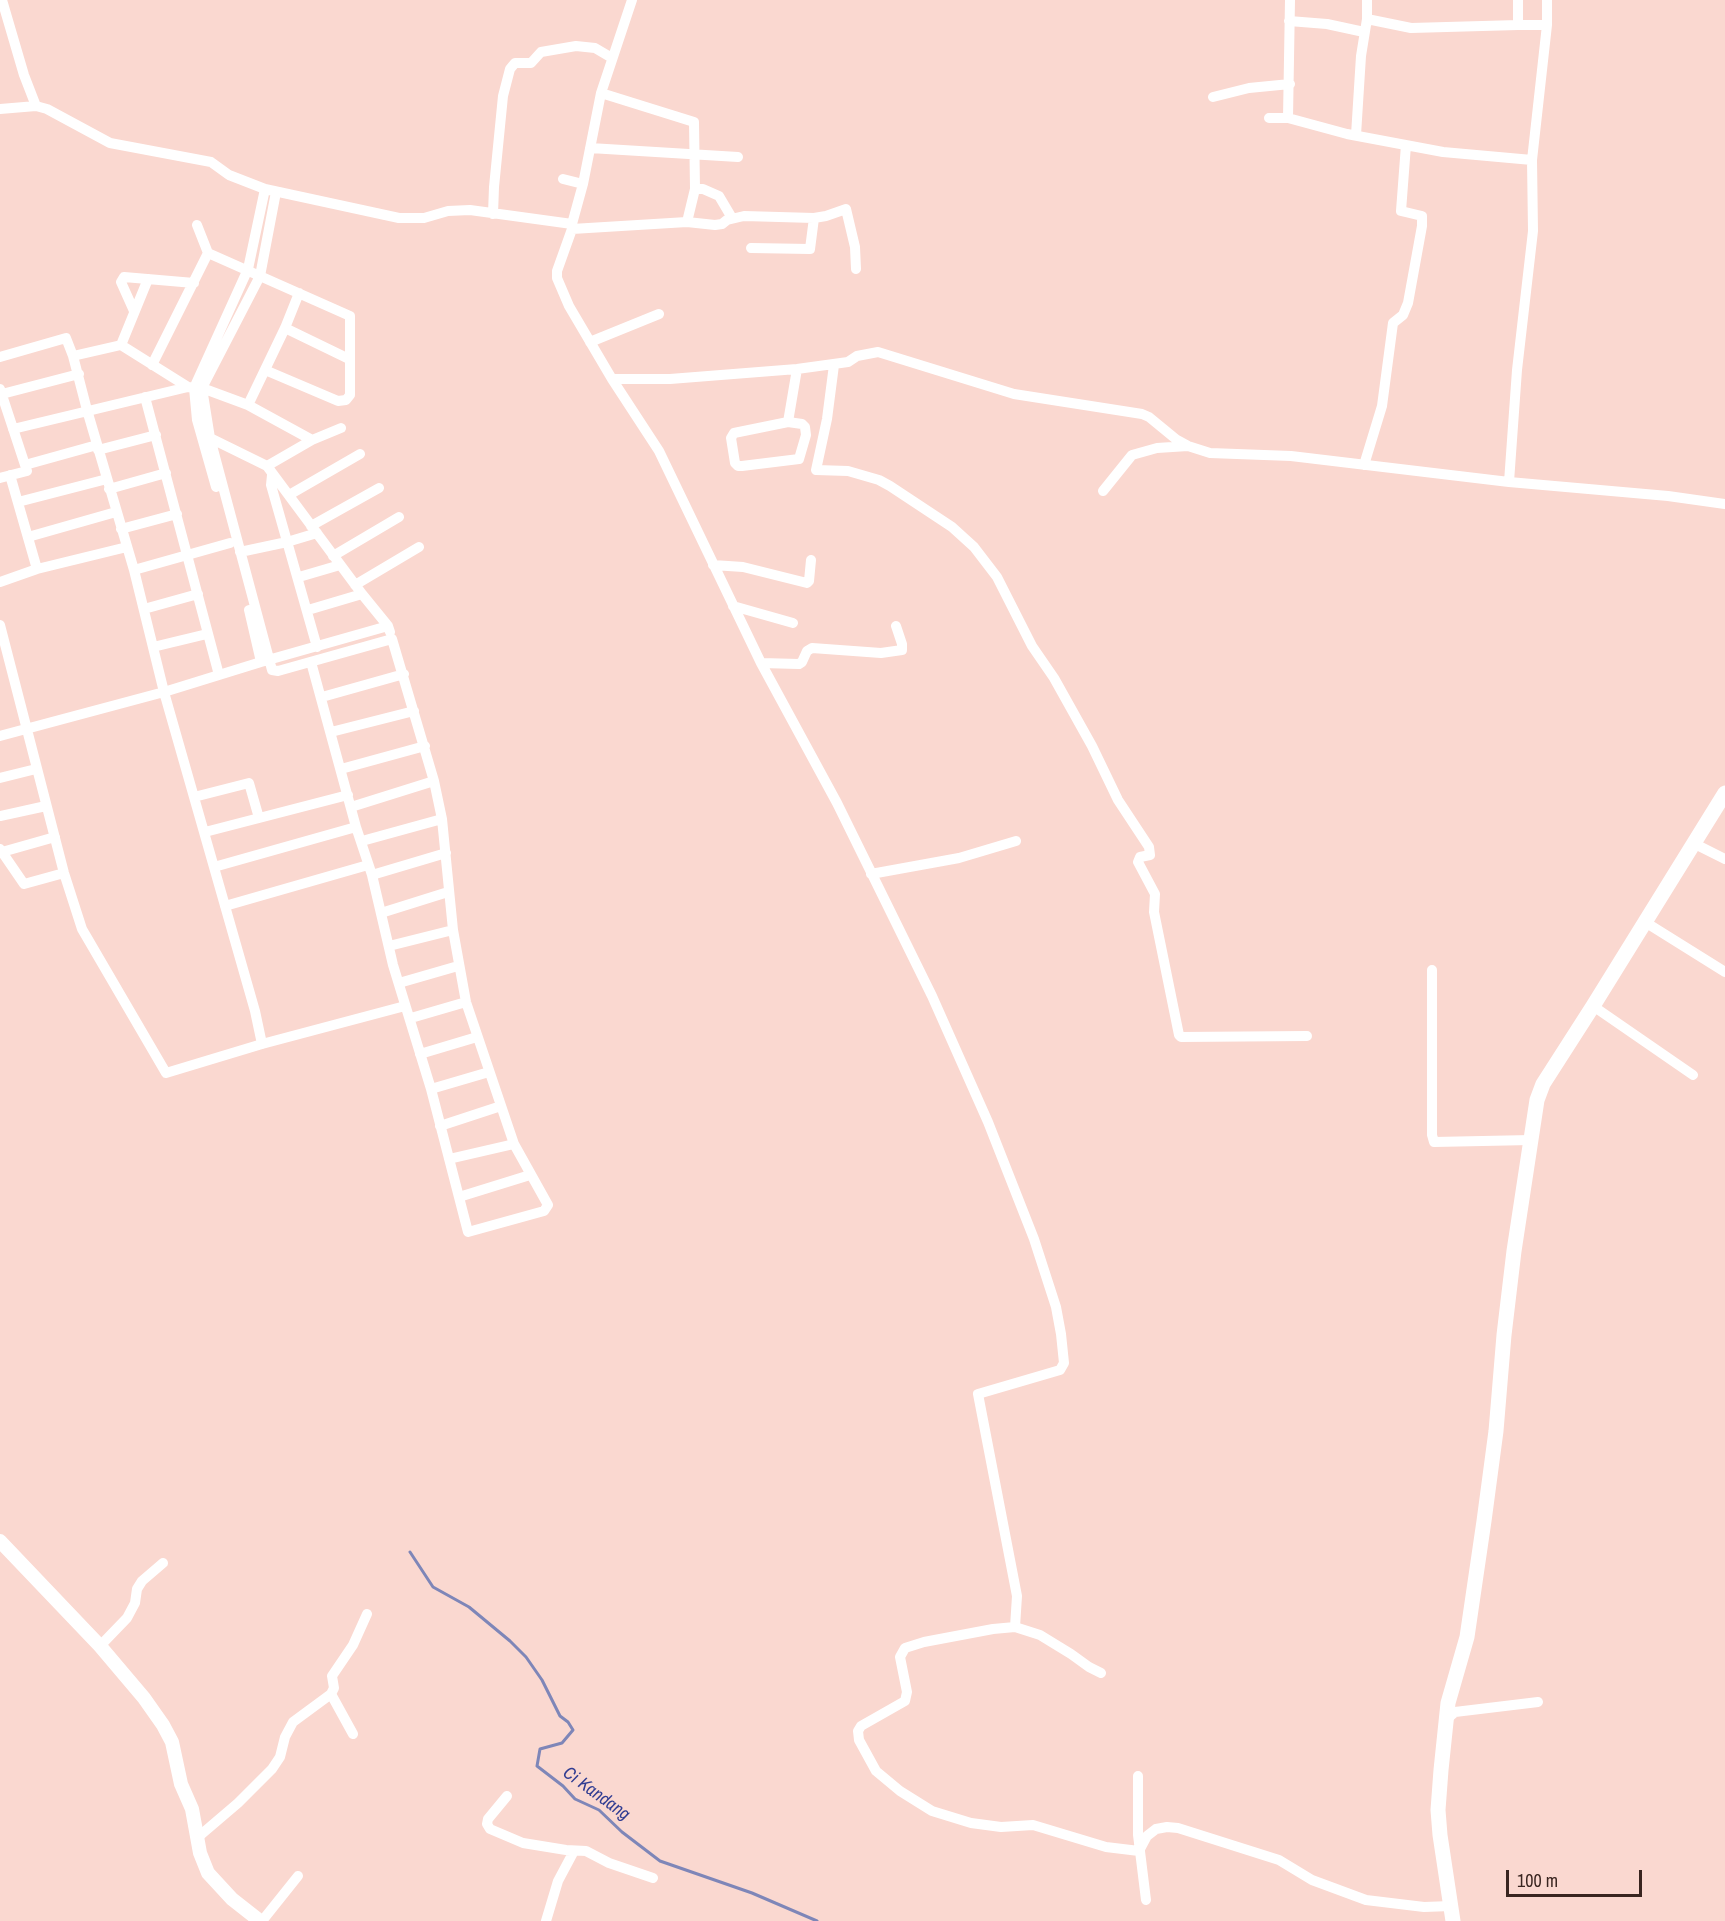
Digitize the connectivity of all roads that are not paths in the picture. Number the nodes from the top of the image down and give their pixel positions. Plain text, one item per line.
1 (2, 0) edge
2 (632, 0) edge
3 (1290, 0) edge
4 (1367, 0) edge
5 (1518, 0) edge
6 (1547, 0) edge
7 (1367, 19) junction
8 (1289, 21) junction
9 (1518, 24) junction
10 (1548, 25) junction
11 (1364, 32) junction
12 (612, 58) junction
13 (1290, 84) junction
14 (601, 93) junction
15 (1213, 97) dead end
16 (36, 106) junction
17 (0, 109) edge
18 (1269, 118) dead end
19 (1288, 118) junction
20 (1356, 135) junction
21 (1406, 145) junction
22 (590, 148) junction
23 (694, 155) junction
24 (738, 157) dead end
25 (1532, 160) junction
26 (563, 179) dead end
27 (583, 184) junction
28 (695, 189) junction
29 (271, 190) junction
30 (494, 214) junction
31 (732, 218) junction
32 (814, 218) junction
33 (687, 222) junction
34 (197, 225) dead end
35 (572, 226) junction
36 (751, 248) dead end
37 (208, 253) junction
38 (248, 270) junction
39 (856, 270) dead end
40 (260, 276) junction
41 (148, 279) junction
42 (194, 283) junction
43 (299, 293) junction
44 (134, 310) junction
45 (659, 314) dead end
46 (285, 328) junction
47 (590, 342) junction
48 (121, 345) junction
49 (73, 356) junction
50 (0, 357) edge
51 (350, 359) junction
52 (834, 365) junction
53 (152, 366) junction
54 (797, 369) junction
55 (265, 370) junction
56 (79, 374) junction
57 (612, 379) junction
58 (195, 388) junction
59 (1, 392) edge
60 (145, 397) junction
61 (248, 405) junction
62 (87, 410) junction
63 (788, 422) junction
64 (341, 428) dead end
65 (13, 429) junction
66 (156, 435) junction
67 (210, 438) junction
68 (312, 440) junction
69 (97, 447) junction
70 (1188, 447) junction
71 (360, 454) dead end
72 (25, 465) junction
73 (1364, 465) junction
74 (269, 470) junction
75 (166, 473) junction
76 (5, 477) edge
77 (1509, 482) junction
78 (108, 484) junction
79 (379, 488) dead end
80 (1103, 491) dead end
81 (289, 495) junction
82 (18, 502) junction
83 (1725, 504) edge
84 (116, 512) junction
85 (177, 514) junction
86 (399, 517) dead end
87 (121, 529) junction
88 (314, 530) junction
89 (28, 537) junction
90 (287, 542) junction
91 (230, 543) junction
92 (127, 547) junction
93 (419, 547) dead end
94 (240, 552) junction
95 (188, 555) junction
96 (333, 556) junction
97 (811, 560) dead end
98 (340, 565) junction
99 (713, 565) junction
100 (38, 569) junction
101 (134, 570) junction
102 (299, 577) junction
103 (0, 582) edge
104 (358, 590) junction
105 (198, 594) junction
106 (733, 606) junction
107 (144, 609) junction
108 (308, 610) junction
109 (793, 623) dead end
110 (0, 625) edge
111 (388, 626) junction
112 (896, 626) dead end
113 (207, 634) junction
114 (392, 639) junction
115 (317, 646) junction
116 (153, 647) junction
117 (265, 661) junction
118 (312, 662) junction
119 (760, 663) junction
120 (404, 674) junction
121 (219, 675) junction
122 (164, 692) junction
123 (322, 697) junction
124 (414, 711) junction
125 (26, 730) junction
126 (331, 732) junction
127 (0, 736) edge
128 (425, 746) junction
129 (36, 769) junction
130 (341, 769) junction
131 (0, 778) edge
132 (434, 780) junction
133 (1725, 793) edge
134 (348, 795) junction
135 (194, 796) junction
136 (46, 806) junction
137 (351, 807) junction
138 (0, 816) edge
139 (260, 818) junction
140 (442, 819) junction
141 (356, 827) junction
142 (204, 832) junction
143 (55, 837) junction
144 (362, 841) junction
145 (1016, 841) dead end
146 (1693, 843) junction
147 (1, 850) edge
148 (446, 854) junction
149 (1725, 859) edge
150 (214, 867) junction
151 (370, 870) junction
152 (64, 873) junction
153 (871, 874) junction
154 (448, 892) junction
155 (225, 906) junction
156 (381, 913) junction
157 (1645, 922) junction
158 (453, 930) junction
159 (389, 946) junction
160 (458, 966) junction
161 (1432, 970) dead end
162 (1725, 972) edge
163 (399, 983) junction
164 (466, 1002) junction
165 (405, 1006) junction
166 (1593, 1006) junction
167 (411, 1018) junction
168 (477, 1036) junction
169 (1307, 1036) dead end
170 (262, 1044) junction
171 (420, 1054) junction
172 (489, 1072) junction
173 (1693, 1075) dead end
174 (431, 1089) junction
175 (501, 1106) junction
176 (440, 1126) junction
177 (1531, 1140) junction
178 (514, 1144) junction
179 (449, 1160) junction
180 (530, 1175) junction
181 (459, 1197) junction
182 (0, 1541) edge
183 (163, 1563) dead end
184 (367, 1614) dead end
185 (1015, 1627) junction
186 (100, 1646) junction
187 (1101, 1673) dead end
188 (331, 1694) junction
189 (1538, 1702) dead end
190 (1447, 1719) junction
191 (353, 1734) dead end
192 (1138, 1776) dead end
193 (507, 1796) dead end
194 (197, 1838) junction
195 (574, 1851) junction
196 (1139, 1851) junction
197 (298, 1876) dead end
198 (653, 1878) dead end
199 (1146, 1900) dead end
200 (1452, 1914) edge
201 (261, 1921) edge
202 (546, 1921) edge

1 - 16 street
2 - 12 street
3 - 8 street
4 - 7 street
5 - 9 street
6 - 10 street
7 - 9 street
7 - 11 street
8 - 11 street
8 - 13 street
9 - 10 street
10 - 25 street
11 - 20 street
12 - 14 street
12 - 30 street
13 - 15 street
13 - 19 street
14 - 22 street
14 - 23 street
16 - 17 street
16 - 29 street
18 - 19 street
19 - 20 street
20 - 21 street
21 - 25 street
21 - 73 street
22 - 23 street
22 - 27 street
23 - 24 street
23 - 28 street
25 - 77 street
26 - 27 street
27 - 35 street
28 - 31 street
28 - 33 street
29 - 30 street
29 - 38 street
29 - 40 street
30 - 35 street
31 - 32 street
31 - 33 street
32 - 36 street
32 - 39 street
33 - 35 street
34 - 37 street
35 - 47 street
37 - 38 street
37 - 42 street
38 - 40 street
38 - 58 street
40 - 43 street
40 - 58 street
41 - 42 street
41 - 44 street
41 - 44 street
42 - 53 street
43 - 46 street
43 - 51 street
44 - 48 street
45 - 47 street
46 - 51 street
46 - 55 street
47 - 57 street
48 - 49 street
48 - 53 street
49 - 50 street
49 - 56 street
51 - 55 street
52 - 54 street
52 - 70 street
52 - 169 street
53 - 58 street
54 - 57 street
54 - 63 street
55 - 61 street
56 - 59 street
56 - 62 street
57 - 99 street
58 - 60 street
58 - 61 street
58 - 67 street
58 - 91 street
59 - 65 street
60 - 62 street
60 - 66 street
61 - 68 street
62 - 65 street
62 - 69 street
63 - 63 street
64 - 68 street
65 - 72 street
66 - 69 street
66 - 75 street
67 - 74 street
67 - 94 street
68 - 74 street
69 - 72 street
69 - 78 street
70 - 73 street
70 - 80 street
71 - 81 street
72 - 76 street
73 - 77 street
74 - 81 street
74 - 90 street
75 - 78 street
75 - 85 street
76 - 82 street
77 - 83 street
78 - 82 street
78 - 84 street
79 - 88 street
81 - 88 street
82 - 89 street
84 - 87 street
84 - 89 street
85 - 87 street
85 - 95 street
86 - 96 street
87 - 92 street
88 - 90 street
88 - 96 street
89 - 100 street
90 - 94 street
90 - 102 street
91 - 95 street
91 - 117 street
92 - 100 street
92 - 101 street
93 - 104 street
94 - 117 street
95 - 101 street
95 - 105 street
96 - 98 street
97 - 99 street
98 - 102 street
98 - 104 street
99 - 106 street
100 - 103 street
101 - 107 street
102 - 108 street
104 - 108 street
104 - 111 street
105 - 107 street
105 - 113 street
106 - 109 street
106 - 119 street
107 - 116 street
108 - 115 street
110 - 125 street
111 - 114 street
111 - 115 street
112 - 119 street
113 - 116 street
113 - 121 street
114 - 118 street
114 - 120 street
115 - 117 street
116 - 122 street
117 - 118 street
117 - 121 street
118 - 123 street
119 - 153 street
120 - 123 street
120 - 124 street
121 - 122 street
122 - 125 street
122 - 135 street
123 - 126 street
124 - 126 street
124 - 128 street
125 - 127 street
125 - 129 street
126 - 130 street
128 - 130 street
128 - 132 street
129 - 131 street
129 - 136 street
130 - 134 street
132 - 137 street
132 - 140 street
133 - 146 main road
134 - 137 street
134 - 139 street
135 - 139 street
135 - 142 street
136 - 138 street
136 - 143 street
137 - 141 street
139 - 142 street
140 - 144 street
140 - 148 street
141 - 144 street
141 - 150 street
142 - 150 street
143 - 147 street
143 - 152 street
144 - 151 street
145 - 153 street
146 - 149 street
146 - 157 main road
147 - 152 street
148 - 151 street
148 - 154 street
150 - 155 street
151 - 155 street
151 - 156 street
152 - 170 street
153 - 185 street
154 - 156 street
154 - 158 street
155 - 170 street
156 - 159 street
157 - 162 street
157 - 166 main road
158 - 159 street
158 - 160 street
159 - 163 street
160 - 163 street
160 - 164 street
161 - 177 street
163 - 165 street
164 - 167 street
164 - 168 street
165 - 167 street
165 - 170 street
166 - 173 street
166 - 177 main road
167 - 171 street
168 - 171 street
168 - 172 street
171 - 174 street
172 - 174 street
172 - 175 street
174 - 176 street
175 - 176 street
175 - 178 street
176 - 179 street
177 - 190 main road
178 - 179 street
178 - 180 street
179 - 181 street
180 - 181 street
180 - 181 street
182 - 186 street
183 - 186 street
184 - 188 street
185 - 187 street
185 - 196 street
186 - 194 street
188 - 191 street
188 - 194 street
189 - 190 street
190 - 200 main road
192 - 196 street
193 - 195 street
194 - 201 street
195 - 198 street
195 - 202 street
196 - 199 street
196 - 200 street
197 - 201 street

